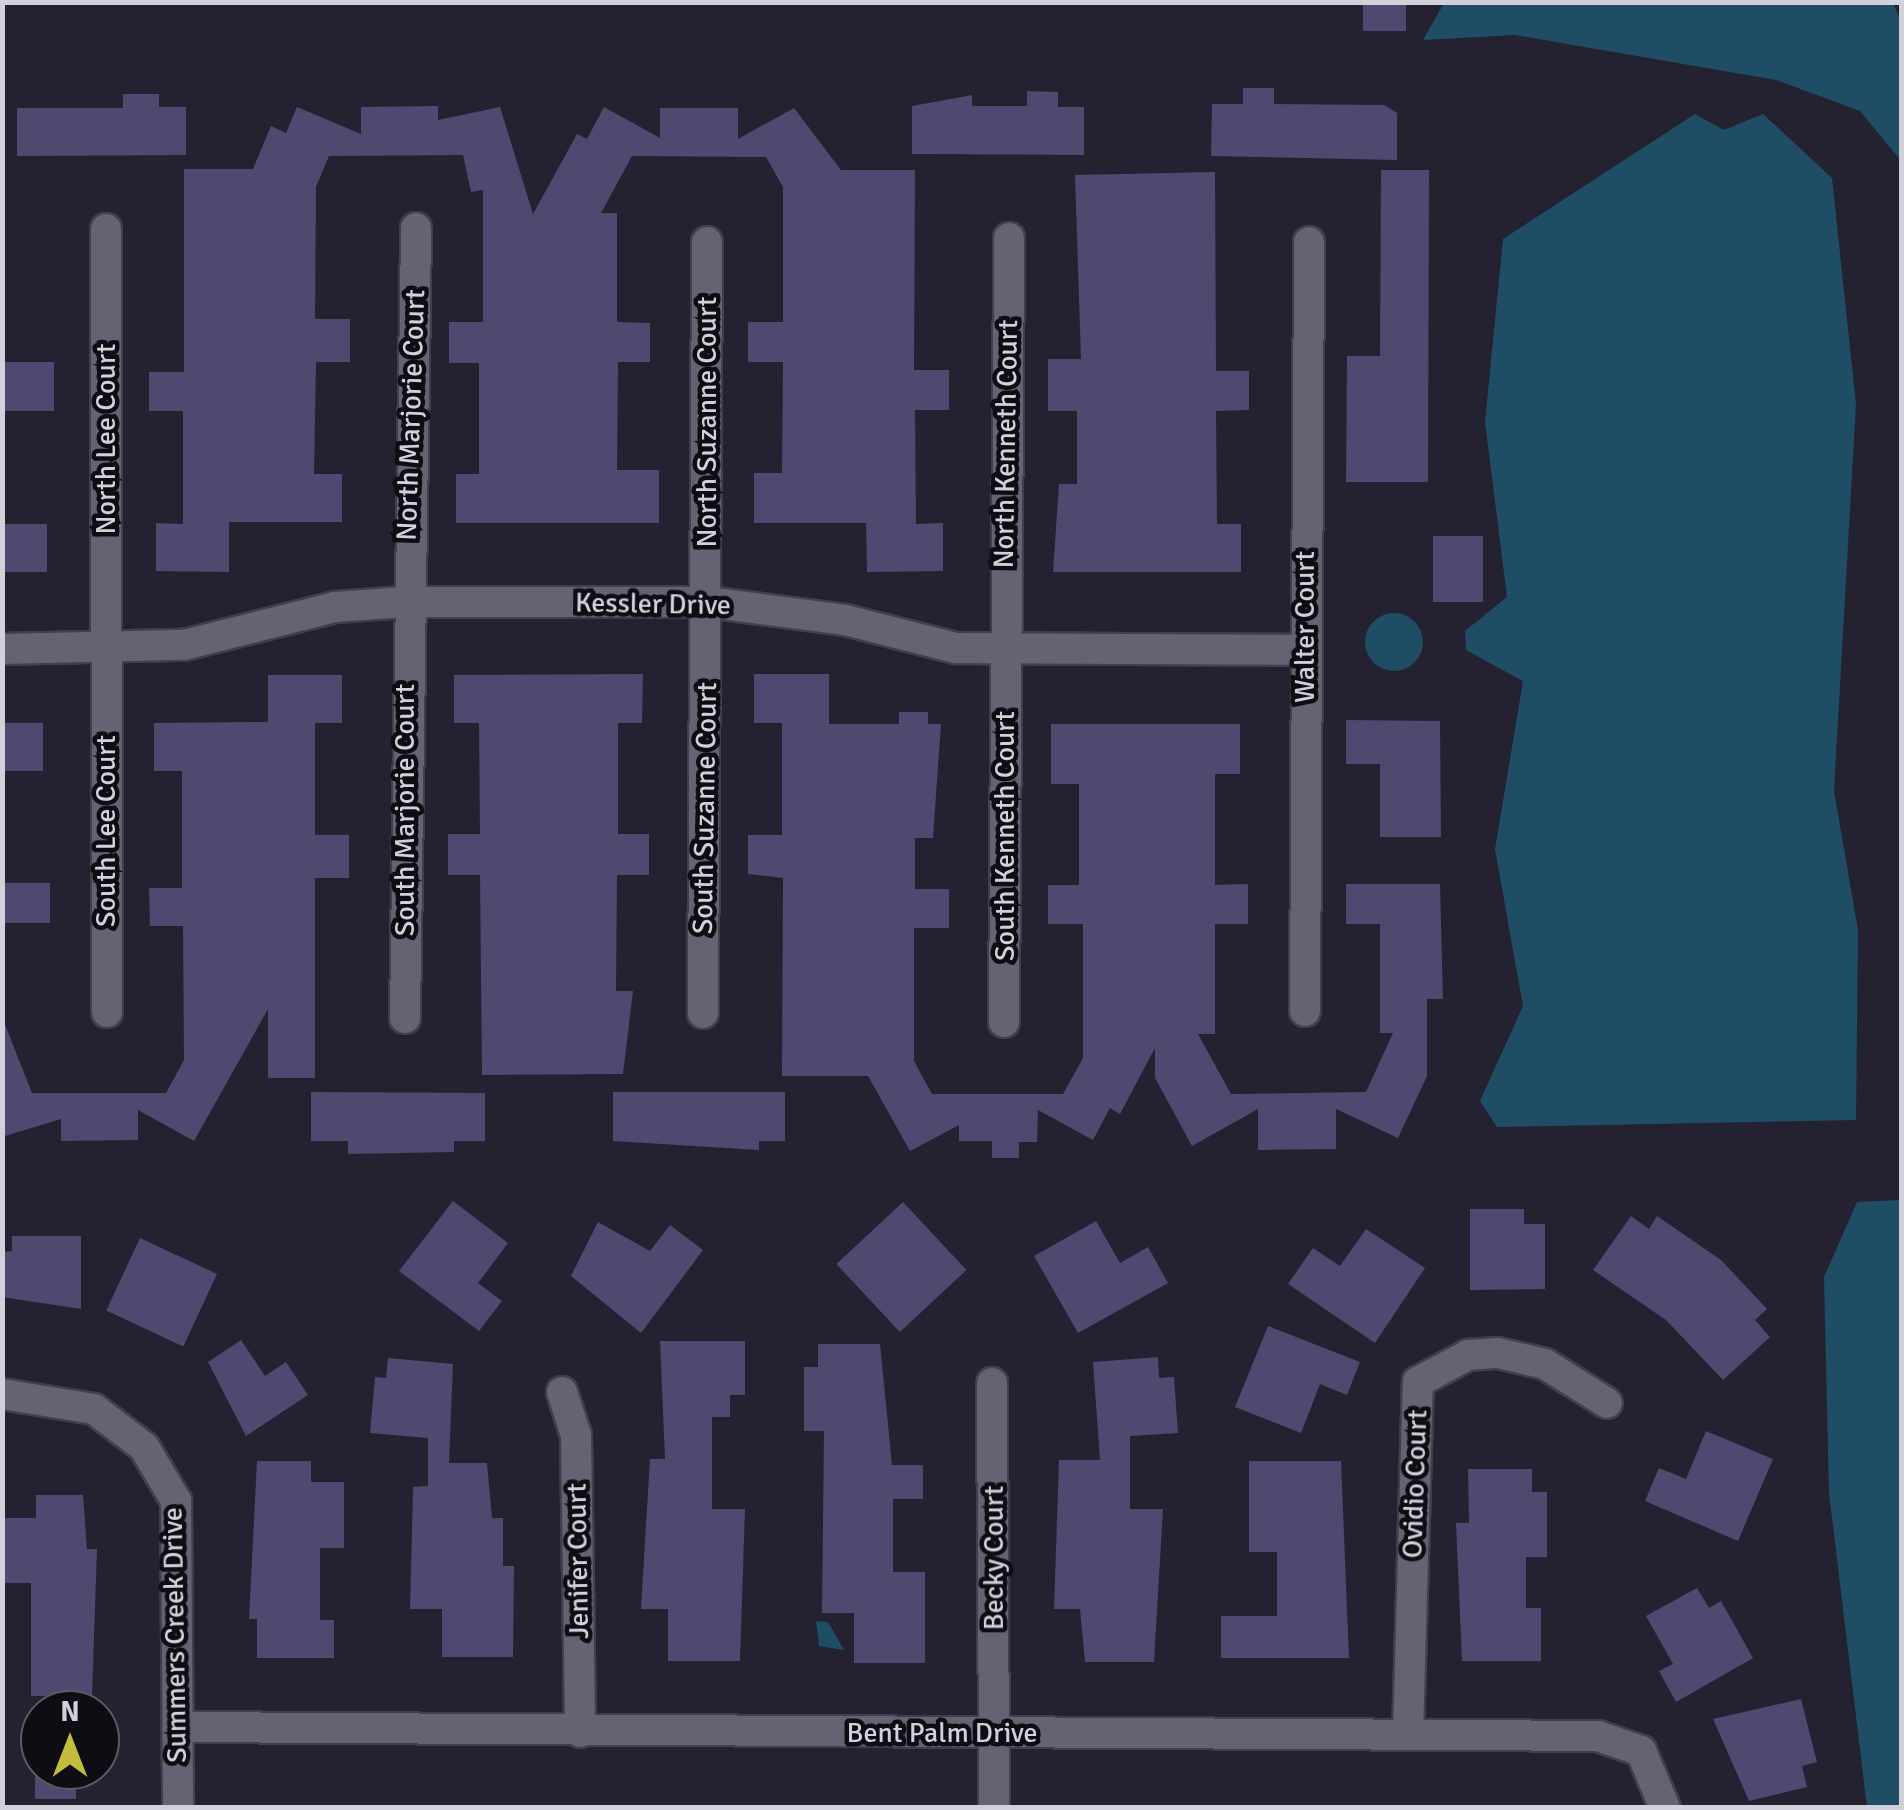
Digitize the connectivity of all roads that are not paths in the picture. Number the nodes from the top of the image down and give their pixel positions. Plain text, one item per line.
1 (416, 228) dead end
2 (106, 229) dead end
3 (1008, 238) dead end
4 (707, 242) dead end
5 (1309, 242) dead end
6 (406, 602) junction
7 (707, 602) junction
8 (2, 649) edge
9 (105, 650) junction
10 (1005, 650) junction
11 (1304, 650) junction
12 (1305, 1011) dead end
13 (107, 1012) dead end
14 (703, 1013) dead end
15 (406, 1018) dead end
16 (1004, 1022) dead end
17 (992, 1382) dead end
18 (562, 1392) dead end
19 (2, 1394) edge
20 (1608, 1404) dead end
21 (178, 1727) junction
22 (580, 1732) junction
23 (996, 1733) junction
24 (1408, 1735) junction
25 (178, 1808) edge
26 (994, 1808) edge
27 (1665, 1808) edge

1 - 6 street, North Marjorie Court
2 - 9 street, North Lee Court
3 - 10 street, North Kenneth Court
4 - 7 street, North Suzanne Court
5 - 11 street, Walter Court
6 - 7 street, Kessler Drive
6 - 9 street, Kessler Drive
6 - 15 street, South Marjorie Court
7 - 10 street, Kessler Drive
7 - 14 street, South Suzanne Court
8 - 9 street, Kessler Drive
9 - 13 street, South Lee Court
10 - 11 street, Kessler Drive
10 - 16 street, South Kenneth Court
11 - 12 street, Walter Court
17 - 23 street, Becky Court
18 - 22 street, Jenifer Court
19 - 21 street, Summers Creek Drive
20 - 24 street, Ovidio Court
21 - 22 street, Bent Palm Drive
21 - 25 street, Summers Creek Drive
22 - 23 street, Bent Palm Drive
23 - 24 street, Bent Palm Drive
23 - 26 street, Becky Court
24 - 27 street, Bent Palm Drive

